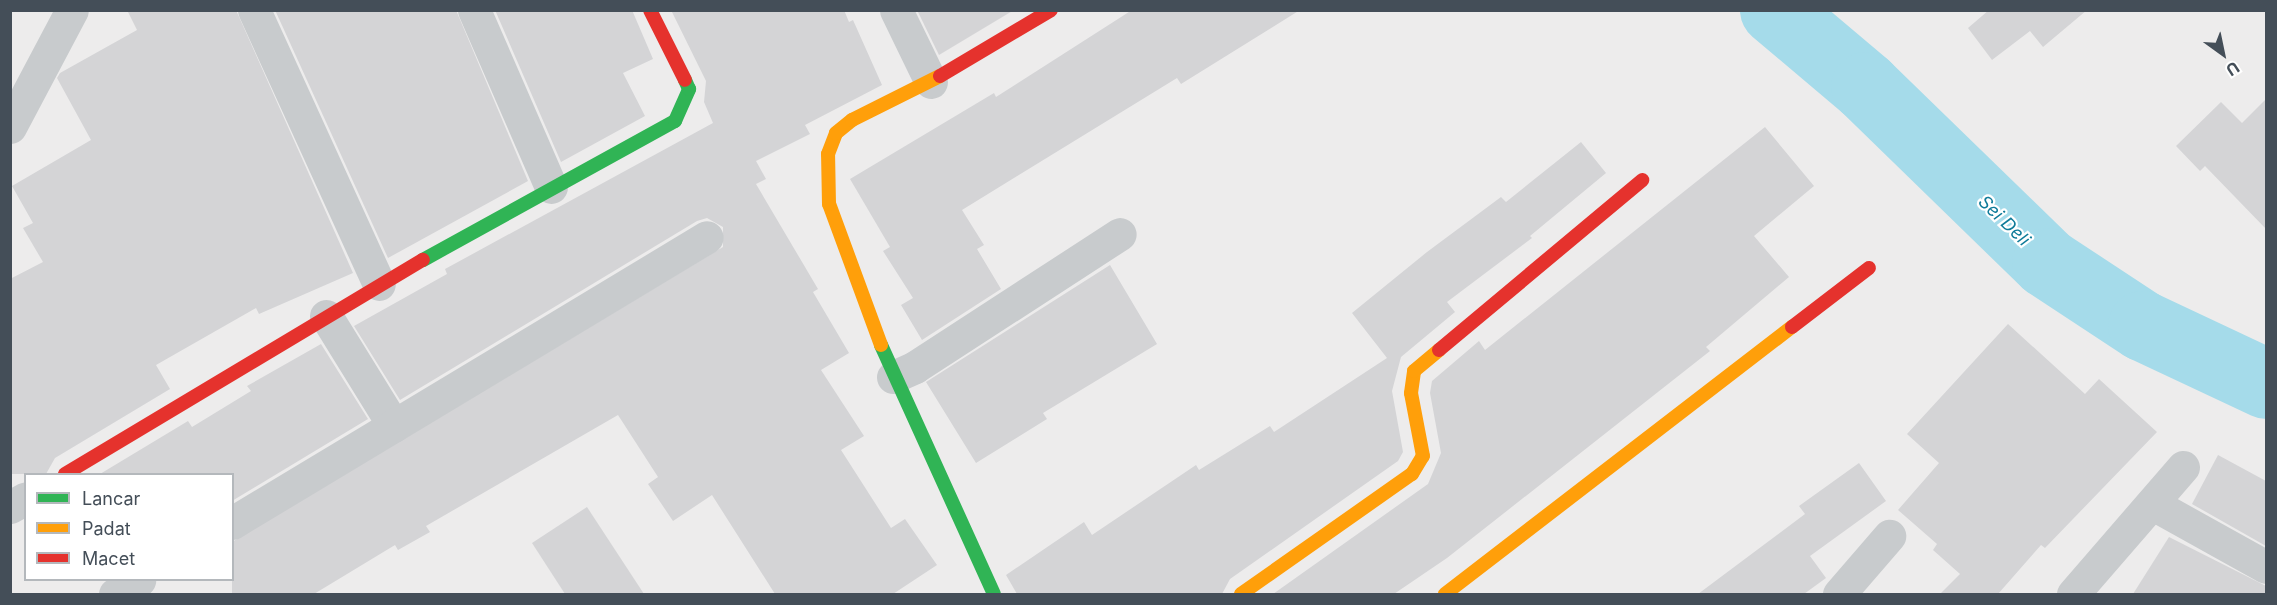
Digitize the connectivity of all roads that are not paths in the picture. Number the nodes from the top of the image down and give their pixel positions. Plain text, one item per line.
1 (72, 10) edge
2 (254, 10) edge
3 (474, 10) edge
4 (650, 10) edge
5 (896, 10) edge
6 (1051, 10) edge
7 (931, 82) junction
8 (10, 127) edge
9 (1642, 180) dead end
10 (551, 187) junction
11 (1120, 234) dead end
12 (707, 237) dead end
13 (1869, 268) dead end
14 (379, 284) junction
15 (326, 316) junction
16 (893, 377) junction
17 (394, 426) junction
18 (2183, 467) dead end
19 (67, 473) edge
20 (24, 499) edge
21 (2153, 504) junction
22 (10, 507) edge
23 (234, 522) edge
24 (1889, 536) dead end
25 (2266, 567) edge
26 (136, 581) edge
27 (115, 594) edge
28 (994, 594) edge
29 (1241, 594) edge
30 (1445, 594) edge
31 (1839, 594) edge
32 (2073, 594) edge

1 - 8 street
2 - 14 street
3 - 10 street
4 - 10 street
5 - 7 street
6 - 7 street
7 - 16 street
9 - 29 street
10 - 14 street
11 - 16 street
12 - 17 street
13 - 30 street
14 - 15 street
15 - 17 street
15 - 19 street
16 - 28 street
17 - 23 street
18 - 21 street
20 - 22 street
21 - 25 street
21 - 32 street
24 - 31 street
26 - 27 street

